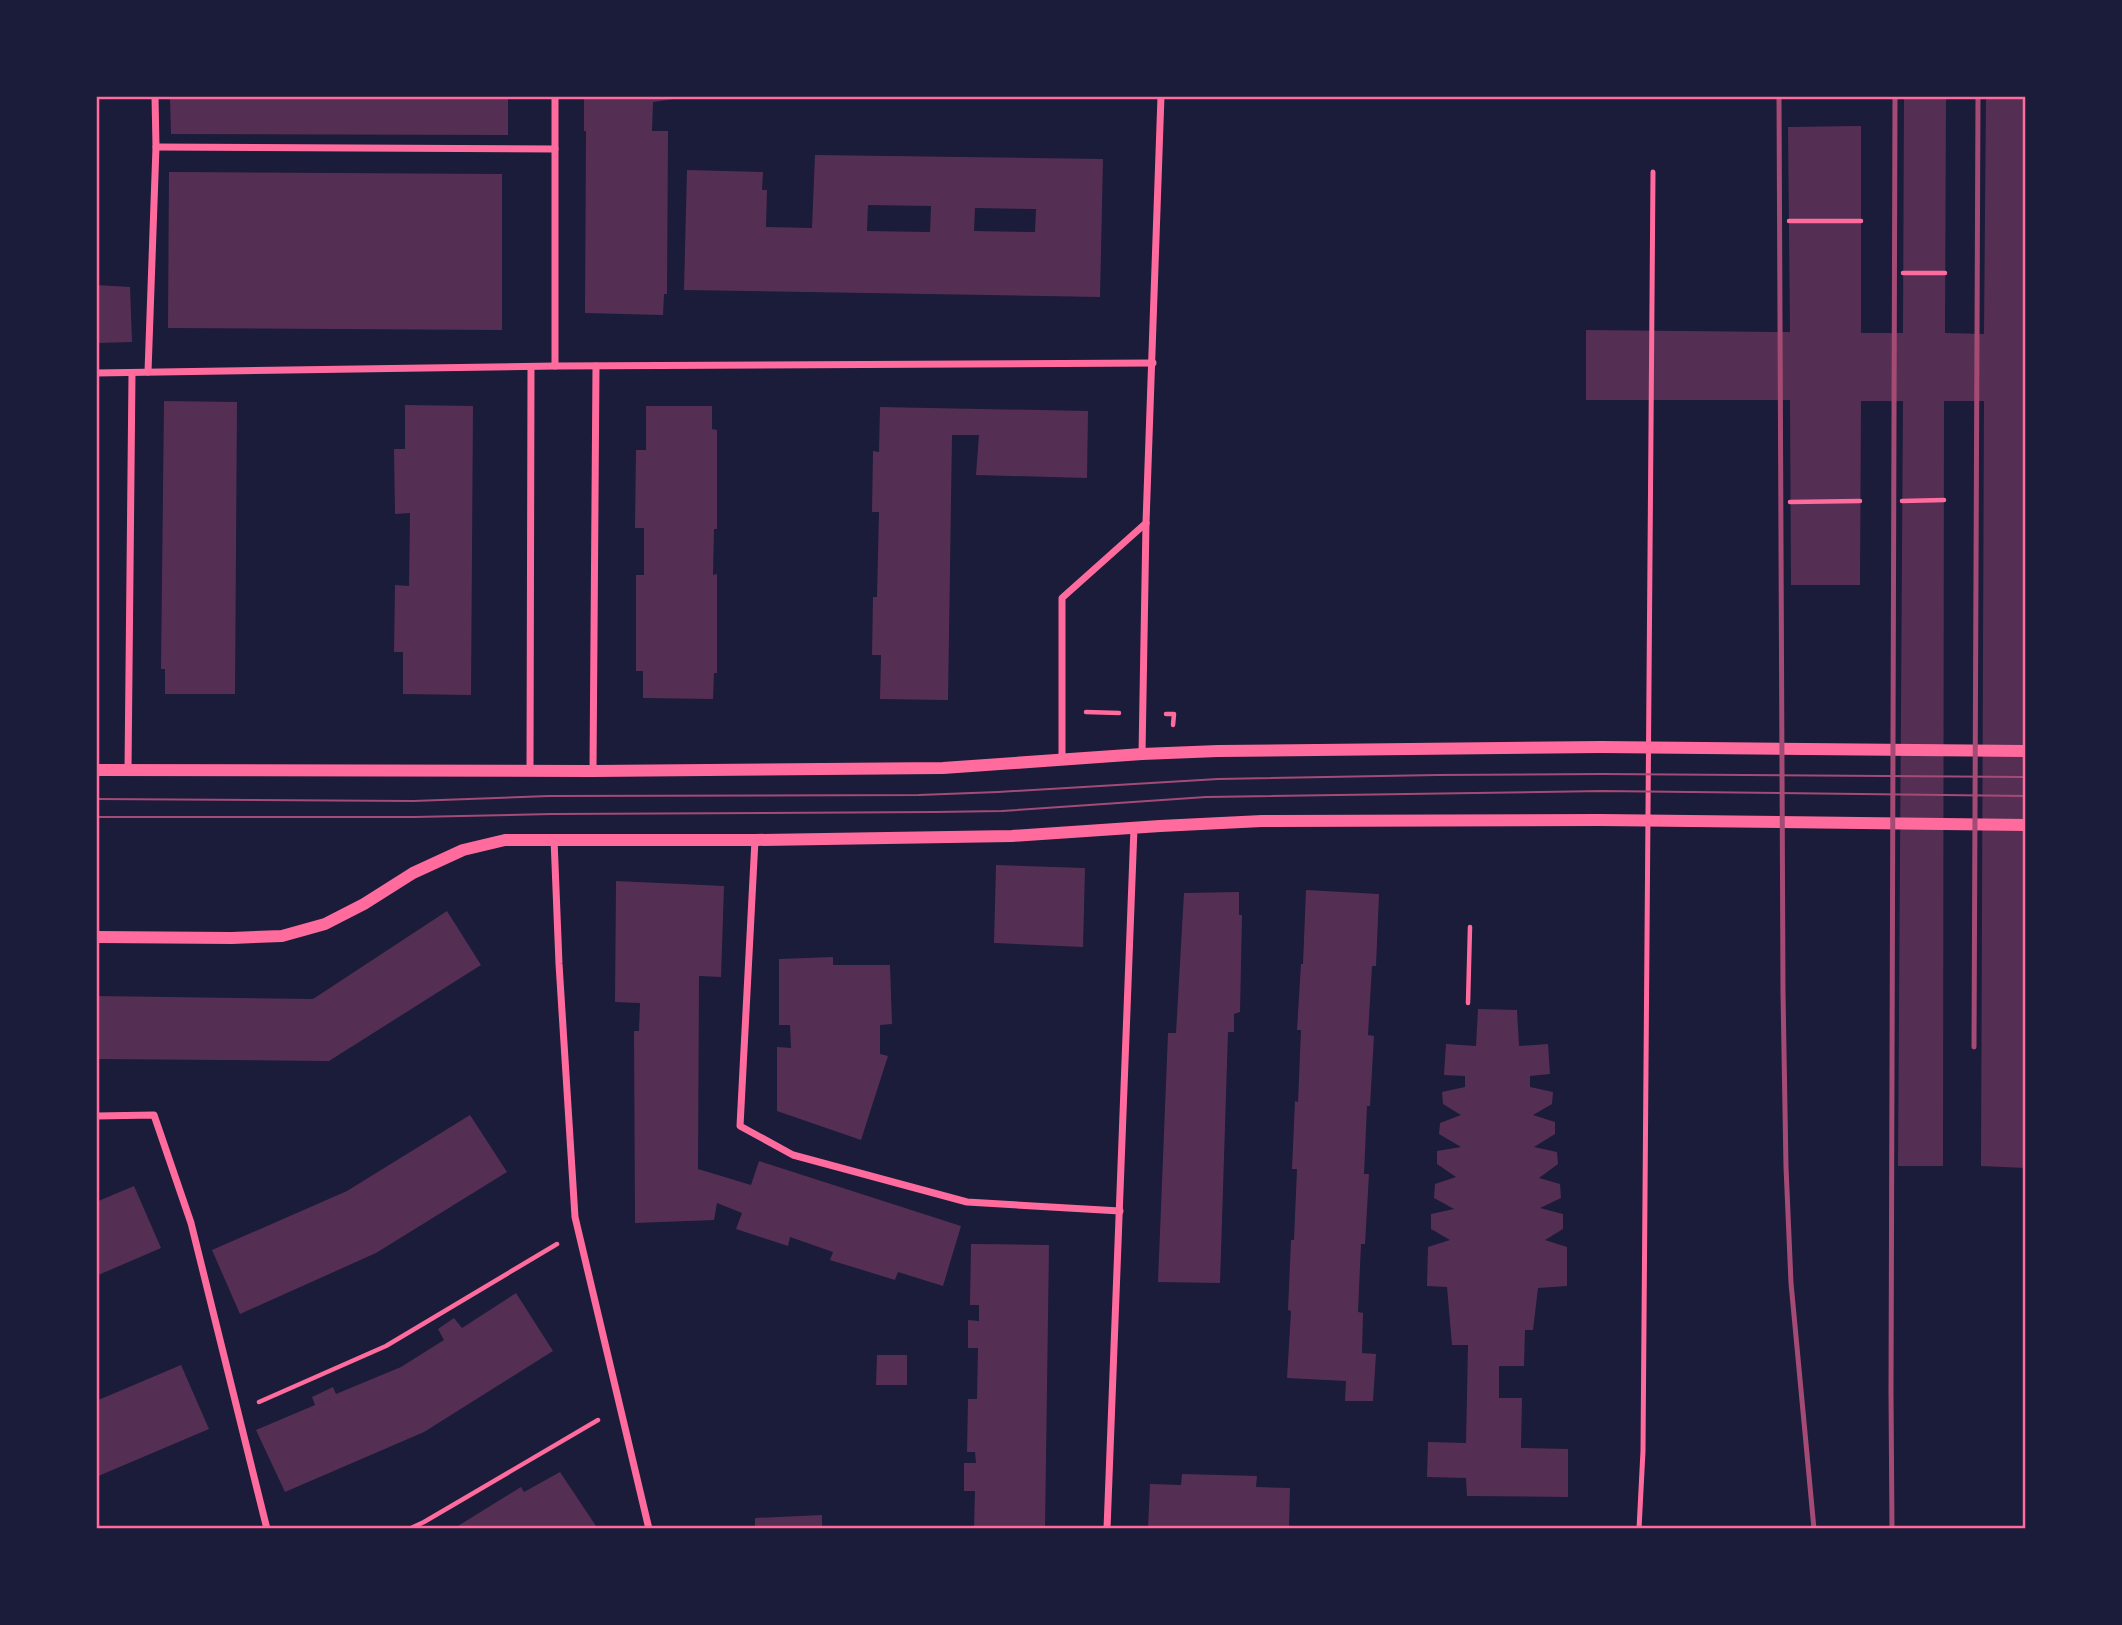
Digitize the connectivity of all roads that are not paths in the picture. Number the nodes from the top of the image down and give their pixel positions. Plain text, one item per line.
1 (155, 96) edge
2 (555, 96) edge
3 (1161, 96) edge
4 (156, 147) junction
5 (555, 149) junction
6 (1653, 172) dead end
7 (1153, 363) junction
8 (555, 366) junction
9 (596, 366) junction
10 (531, 367) junction
11 (148, 372) junction
12 (96, 373) edge
13 (132, 373) junction
14 (1146, 523) junction
15 (2026, 751) edge
16 (1142, 754) junction
17 (1062, 759) junction
18 (128, 770) junction
19 (96, 771) edge
20 (530, 771) junction
21 (593, 771) junction
22 (2026, 825) edge
23 (1134, 828) junction
24 (554, 838) junction
25 (755, 840) junction
26 (96, 937) edge
27 (96, 1116) edge
28 (1120, 1211) junction
29 (267, 1529) edge
30 (649, 1529) edge
31 (1107, 1529) edge
32 (1639, 1529) edge

1 - 4 street
2 - 5 street
3 - 7 street
4 - 5 street
4 - 11 street
5 - 8 street
6 - 32 lane
7 - 9 street
7 - 14 street
8 - 9 street
8 - 10 street
9 - 21 street
10 - 11 street
10 - 20 street
11 - 13 street
12 - 13 street
13 - 18 street
14 - 16 street
14 - 17 street
15 - 16 street
16 - 17 street
17 - 21 street
18 - 19 street
18 - 20 street
20 - 21 street
22 - 23 street
23 - 25 street
23 - 28 street
24 - 25 street
24 - 26 street
24 - 30 street
25 - 28 street
27 - 29 street
28 - 31 street

